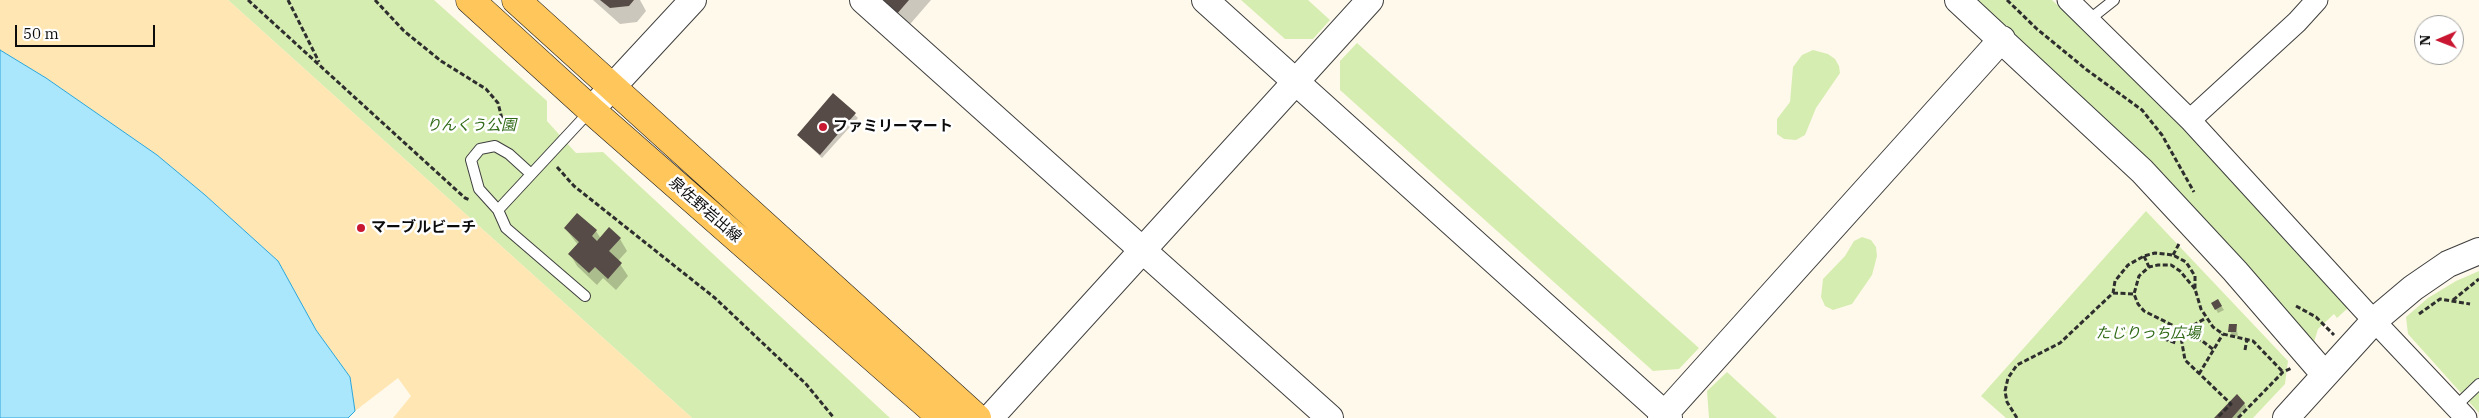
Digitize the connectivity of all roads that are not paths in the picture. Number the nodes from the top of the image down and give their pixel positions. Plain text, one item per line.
1 (470, 0) edge
2 (516, 0) edge
3 (693, 0) edge
4 (863, 0) edge
5 (1205, 0) edge
6 (1370, 0) edge
7 (1958, 0) edge
8 (2068, 0) edge
9 (2114, 0) edge
10 (2317, 0) edge
11 (2090, 20) junction
12 (2002, 39) junction
13 (1295, 82) junction
14 (612, 89) junction
15 (591, 110) junction
16 (2190, 120) junction
17 (531, 174) junction
18 (498, 210) junction
19 (1143, 249) junction
20 (2479, 251) edge
21 (585, 296) dead end
22 (2375, 320) junction
23 (2325, 375) junction
24 (2479, 384) edge
25 (2460, 412) edge
26 (1665, 417) edge
27 (942, 418) edge
28 (977, 418) edge
29 (990, 418) edge
30 (1330, 418) edge
31 (2286, 418) edge

1 - 15 main road, 泉佐野岩出線
2 - 14 main road, 泉佐野岩出線
3 - 14 street
4 - 19 street
5 - 13 street
6 - 13 street
7 - 12 street
8 - 11 street
9 - 11 lane
10 - 16 street
11 - 16 street
12 - 23 street
12 - 26 street
13 - 19 street
13 - 26 street
14 - 15 street
14 - 28 main road, 泉佐野岩出線
15 - 17 lane
15 - 27 main road, 泉佐野岩出線
16 - 22 street
17 - 18 lane
17 - 18 lane
18 - 21 lane
19 - 29 street
19 - 30 street
20 - 22 street
22 - 23 street
22 - 25 street
23 - 31 street
24 - 25 lane

